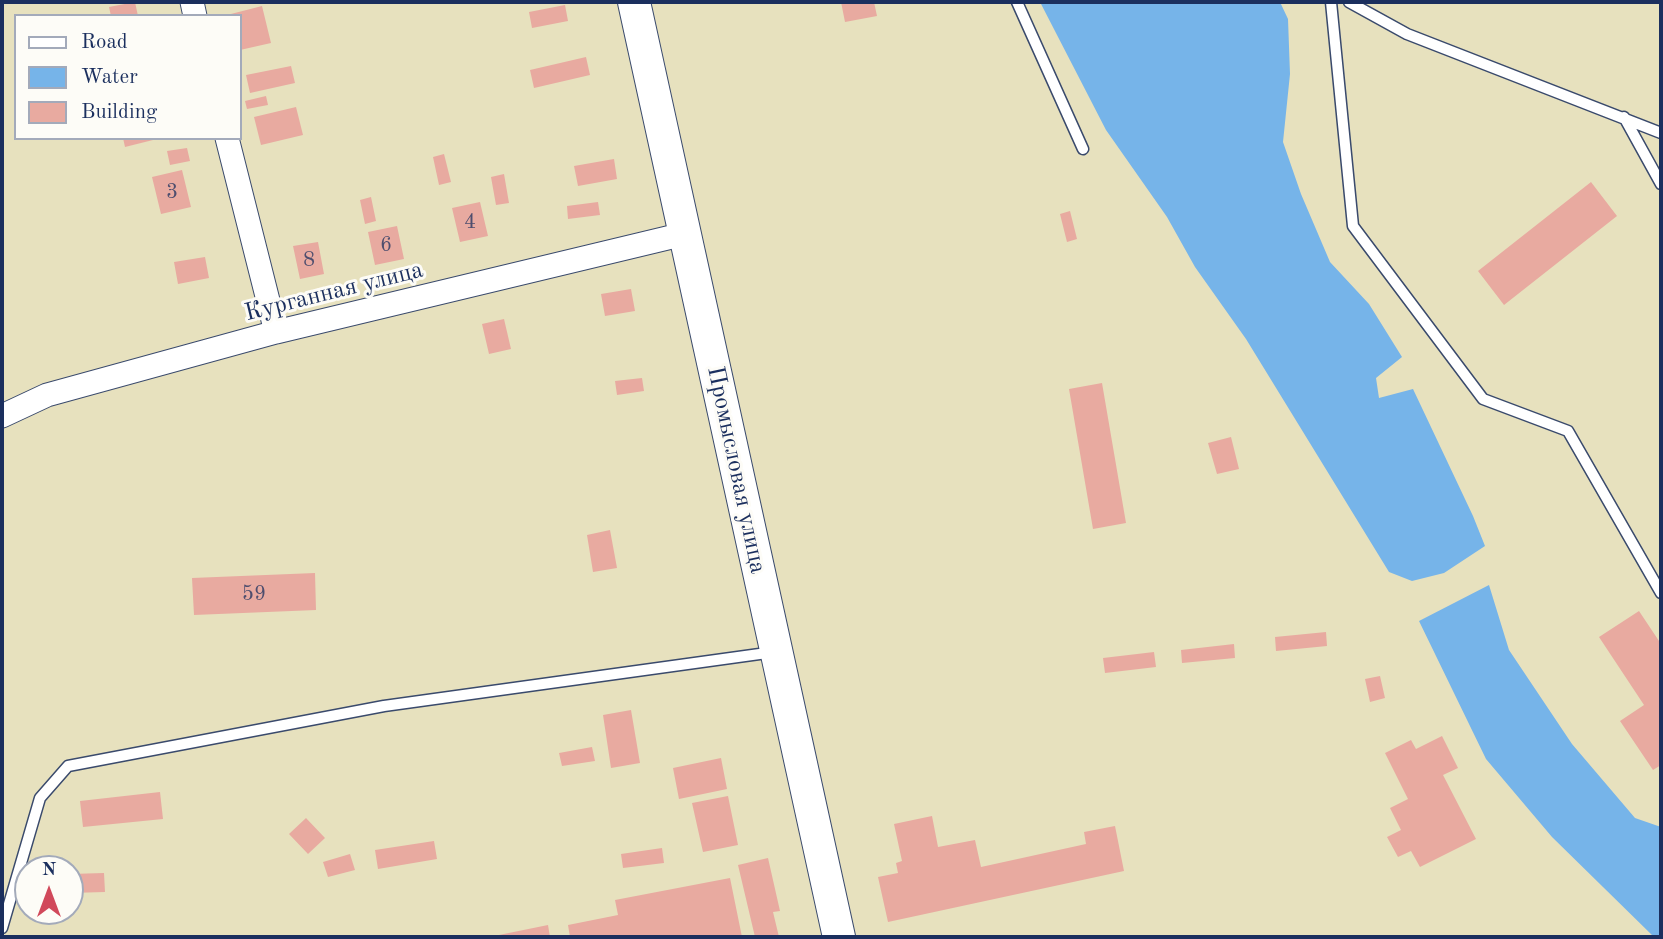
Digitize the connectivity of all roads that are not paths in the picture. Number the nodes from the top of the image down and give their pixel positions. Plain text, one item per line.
1 (634, 2) edge
2 (1017, 2) edge
3 (1331, 2) edge
4 (1349, 2) edge
5 (1624, 117) junction
6 (1661, 133) edge
7 (228, 140) edge
8 (1083, 149) dead end
9 (1661, 184) edge
10 (684, 234) junction
11 (276, 332) junction
12 (2, 416) edge
13 (1661, 593) edge
14 (776, 652) junction
15 (2, 928) edge
16 (839, 937) edge

1 - 10 main road, Промысловая улица
2 - 8 lane
3 - 13 lane
4 - 5 lane
5 - 6 lane
5 - 9 lane
7 - 11 street
10 - 11 street, Курганная улица
10 - 14 main road, Промысловая улица
11 - 12 street, Курганная улица
14 - 15 lane
14 - 16 main road, Промысловая улица

